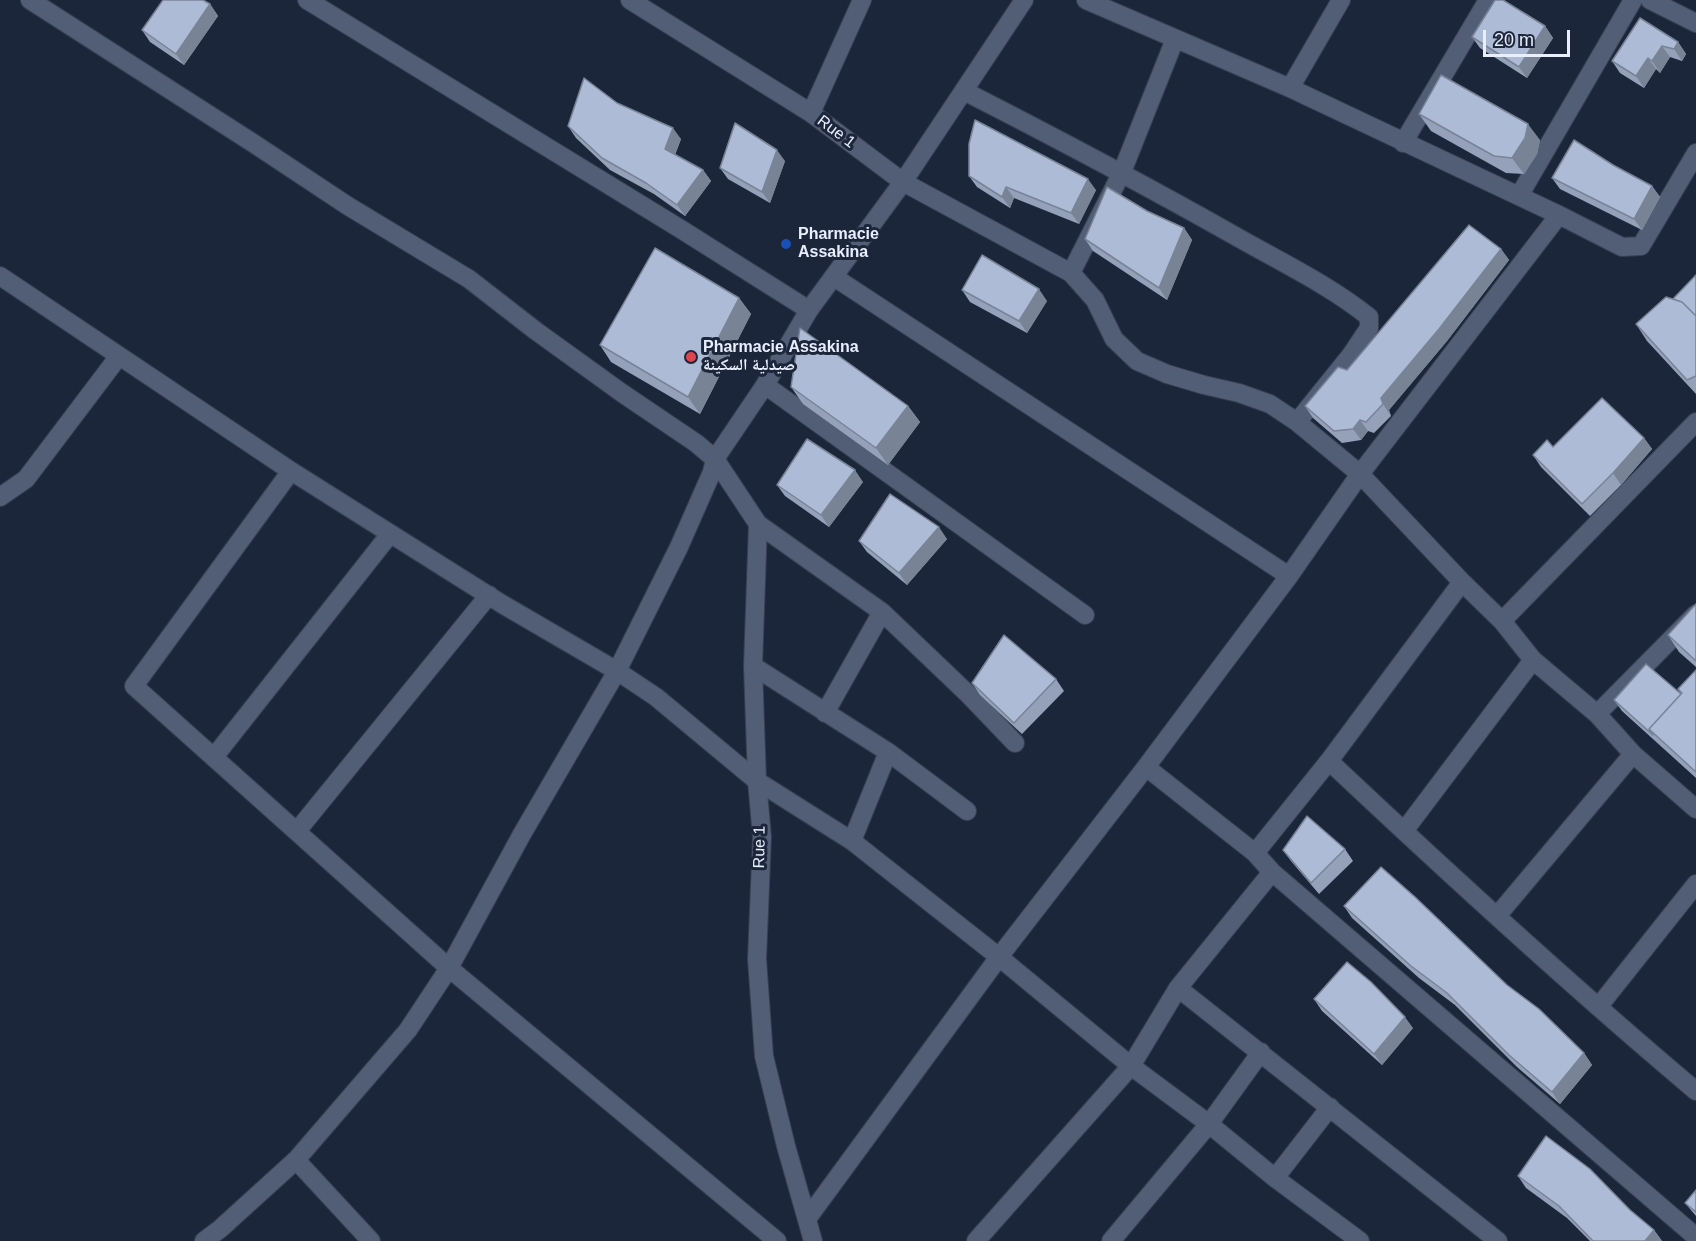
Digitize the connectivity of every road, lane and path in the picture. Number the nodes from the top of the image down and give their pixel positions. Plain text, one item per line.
1 (30, 0) edge
2 (307, 0) edge
3 (630, 0) edge
4 (862, 0) edge
5 (1024, 0) edge
6 (1086, 0) edge
7 (1341, 0) edge
8 (1488, 0) edge
9 (1633, 0) edge
10 (1650, 0) edge
11 (1696, 23) edge
12 (1175, 39) junction
13 (1290, 88) junction
14 (964, 91) junction
15 (811, 113) junction
16 (1403, 143) junction
17 (1696, 153) edge
18 (1122, 172) junction
19 (903, 182) junction
20 (1519, 196) junction
21 (1559, 215) junction
22 (1071, 273) junction
23 (0, 276) edge
24 (834, 277) junction
25 (809, 310) junction
26 (119, 356) junction
27 (765, 385) junction
28 (1297, 422) junction
29 (1696, 422) edge
30 (715, 459) junction
31 (291, 471) junction
32 (1360, 474) junction
33 (0, 497) edge
34 (758, 524) junction
35 (390, 534) junction
36 (1289, 576) junction
37 (1462, 582) junction
38 (489, 595) junction
39 (882, 612) junction
40 (1696, 614) edge
41 (1085, 615) dead end
42 (1502, 621) junction
43 (1533, 660) junction
44 (753, 666) junction
45 (617, 671) junction
46 (825, 713) junction
47 (1597, 714) junction
48 (1015, 743) dead end
49 (888, 752) junction
50 (1634, 754) junction
51 (214, 757) junction
52 (1329, 761) junction
53 (1146, 767) junction
54 (757, 781) junction
55 (1696, 809) edge
56 (967, 811) dead end
57 (297, 831) junction
58 (1404, 831) junction
59 (852, 842) junction
60 (1255, 853) junction
61 (1272, 872) junction
62 (1696, 884) edge
63 (1497, 916) junction
64 (999, 957) junction
65 (449, 968) junction
66 (1178, 988) junction
67 (1599, 1006) junction
68 (1261, 1052) junction
69 (1131, 1066) junction
70 (1694, 1084) edge
71 (1330, 1107) junction
72 (1209, 1124) junction
73 (296, 1160) junction
74 (1275, 1178) junction
75 (807, 1218) junction
76 (1696, 1237) edge
77 (204, 1241) edge
78 (371, 1241) edge
79 (777, 1241) edge
80 (813, 1241) edge
81 (976, 1241) edge
82 (1111, 1241) edge
83 (1360, 1241) edge
84 (1498, 1241) edge

1 - 30 street
2 - 25 street
3 - 15 street
4 - 15 street, Rue 1
5 - 14 street
6 - 12 street
7 - 13 street
8 - 16 street
9 - 20 street
10 - 11 street
12 - 13 street
12 - 18 street
13 - 16 street
14 - 18 street
14 - 19 street
15 - 19 street, Rue 1
16 - 20 street
17 - 21 street
18 - 22 street
18 - 28 street
19 - 22 street, Rue 1
19 - 24 street
20 - 21 street
21 - 32 street
22 - 28 street, Rue 1
23 - 26 street
24 - 25 street
24 - 36 street
25 - 27 street
26 - 31 street
26 - 33 street
27 - 30 street
27 - 41 street
28 - 32 street, Rue 1
29 - 42 street
30 - 34 street
30 - 45 street
31 - 35 street
31 - 51 street
32 - 36 street
32 - 37 street, Rue 1
34 - 39 street
34 - 44 street, Rue 1
35 - 38 street
35 - 51 street
36 - 53 street
37 - 42 street, Rue 1
37 - 52 street
38 - 45 street
38 - 57 street
39 - 46 street
39 - 48 street
40 - 47 street
42 - 43 street, Rue 1
43 - 47 street, Rue 1
43 - 58 street
44 - 46 street
44 - 54 street, Rue 1
45 - 54 street
45 - 65 street
46 - 49 street
47 - 50 street, Rue 1
49 - 56 street
49 - 59 street
50 - 55 street, Rue 1
50 - 63 street
51 - 57 street
52 - 58 street
52 - 60 street
53 - 60 street
53 - 64 street
54 - 59 street
54 - 75 street, Rue 1
57 - 65 street
58 - 63 street
59 - 64 street
60 - 61 street
61 - 66 street
61 - 76 street
62 - 67 street
63 - 67 street
64 - 69 street
64 - 75 street
65 - 73 street
65 - 79 street
66 - 68 street
66 - 69 street
67 - 70 street
68 - 71 street
68 - 72 street
69 - 72 street
69 - 81 street
71 - 74 street
71 - 84 street
72 - 74 street
72 - 82 street
73 - 77 street
73 - 78 street
74 - 83 street
75 - 80 street, Rue 1

